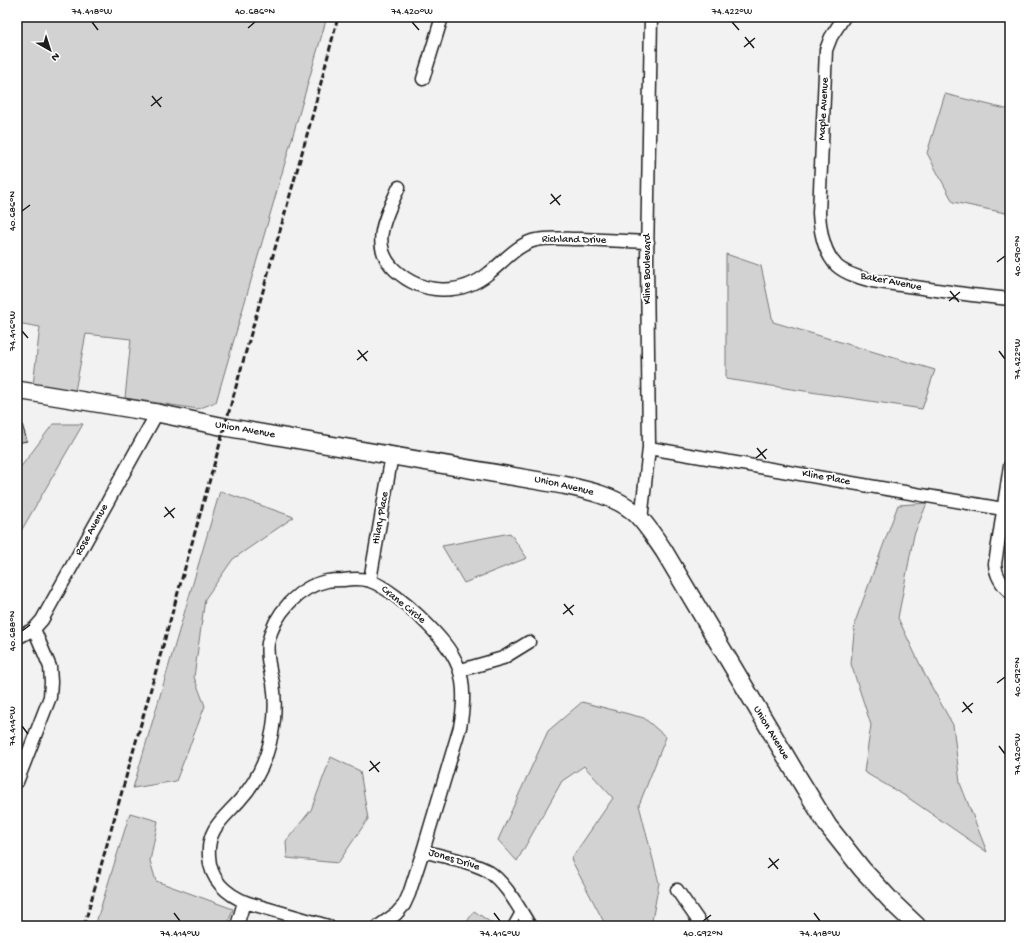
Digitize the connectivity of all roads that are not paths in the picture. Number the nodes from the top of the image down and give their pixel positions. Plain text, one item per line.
1 (442, 17) edge
2 (651, 17) edge
3 (844, 17) edge
4 (424, 79) dead end
5 (399, 187) dead end
6 (819, 206) joint
7 (648, 242) junction
8 (1010, 299) edge
9 (17, 390) edge
10 (157, 413) junction
11 (649, 448) junction
12 (392, 455) junction
13 (1010, 466) edge
14 (1003, 509) junction
15 (641, 520) junction
16 (370, 580) junction
17 (1010, 592) edge
18 (34, 629) junction
19 (17, 638) edge
20 (529, 642) dead end
21 (461, 670) junction
22 (17, 782) edge
23 (423, 851) junction
24 (677, 890) dead end
25 (244, 902) junction
26 (520, 910) junction
27 (237, 926) edge
28 (328, 926) edge
29 (379, 926) edge
30 (511, 926) edge
31 (530, 926) edge
32 (702, 926) edge
33 (917, 926) edge

1 - 4 street
2 - 7 street, Kline Boulevard
3 - 6 street, Maple Avenue
5 - 7 street, Richland Drive
6 - 8 street, Baker Avenue
7 - 11 street, Kline Boulevard
9 - 10 main road, Union Avenue
10 - 12 main road, Union Avenue
10 - 18 street, Rose Avenue
11 - 14 street, Kline Place
11 - 15 street, Kline Boulevard
12 - 15 main road, Union Avenue
12 - 16 street, Hilary Place
13 - 14 street
14 - 17 street
15 - 33 main road, Union Avenue
16 - 21 street, Crane Circle
16 - 25 street, Crane Circle
18 - 19 street, Rose Avenue
18 - 22 street
20 - 21 street
21 - 23 street, Crane Circle
23 - 26 street, Jones Drive
23 - 29 street, Crane Circle
24 - 32 street
25 - 27 street
25 - 28 street, Crane Circle
26 - 30 lane
26 - 31 street, Jones Drive

